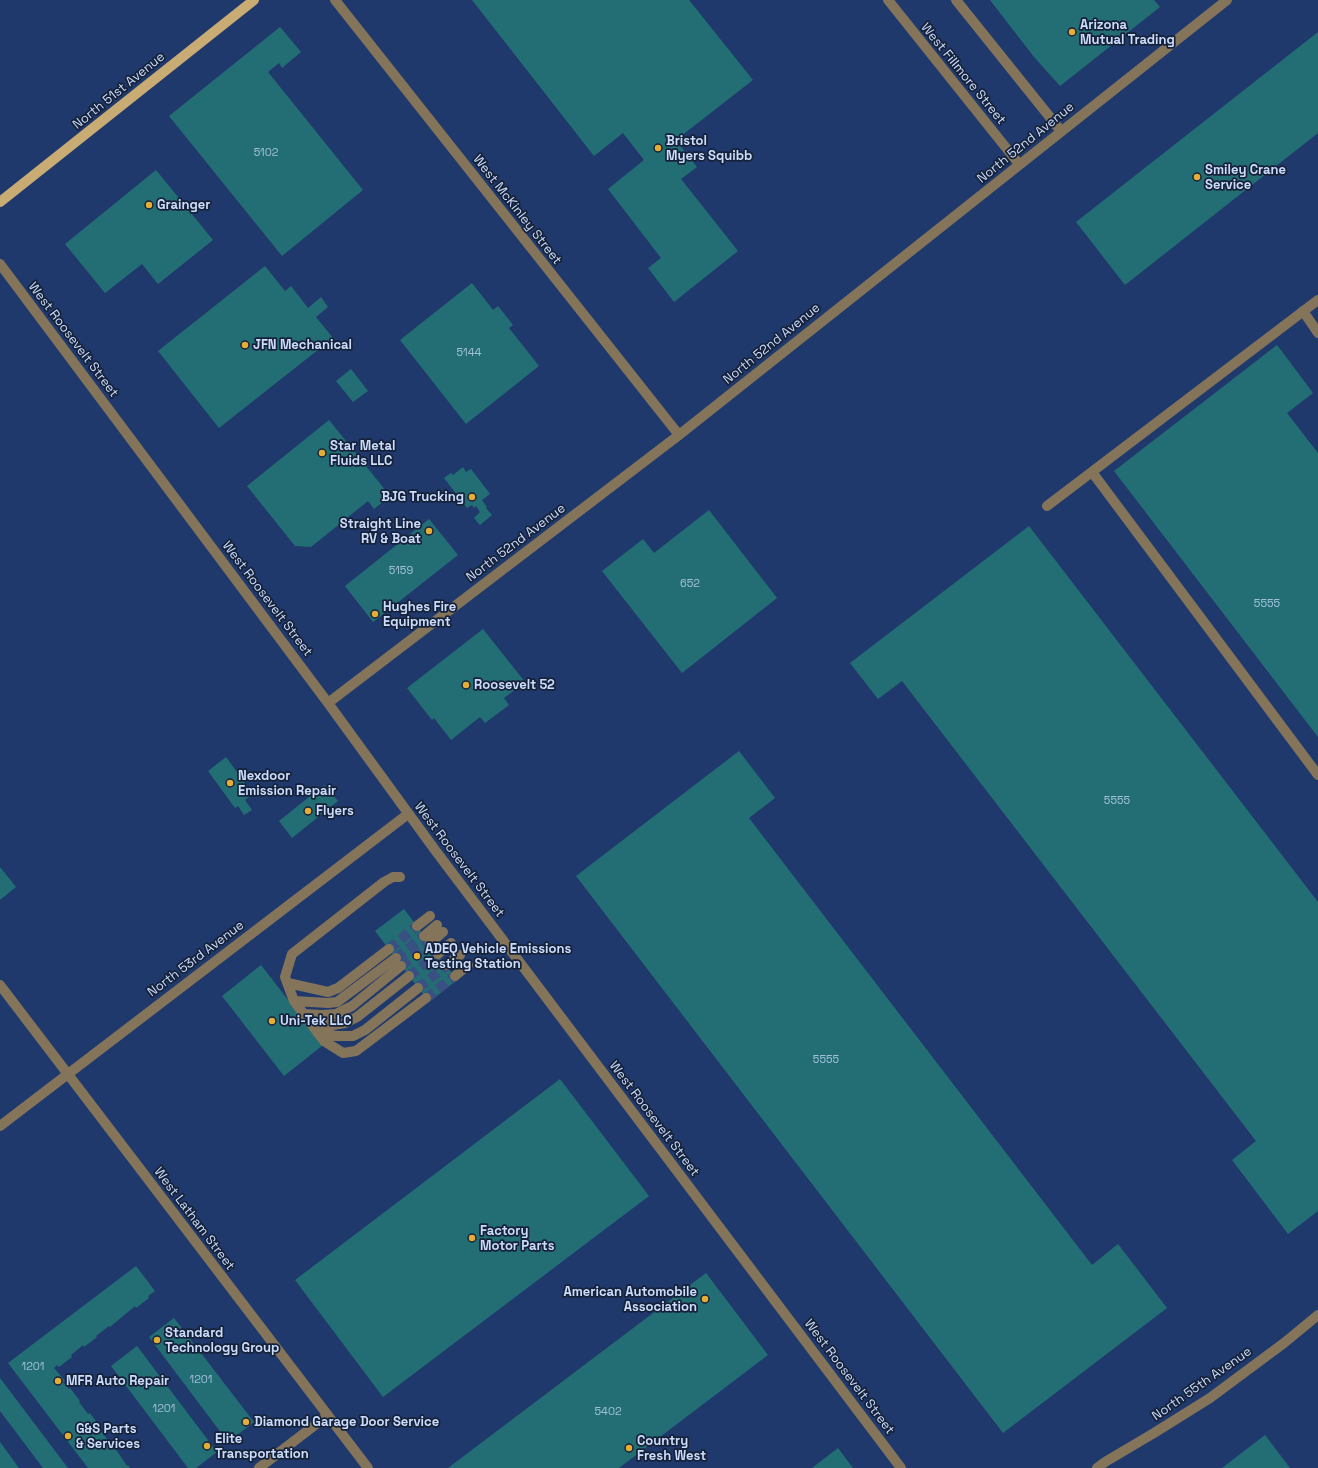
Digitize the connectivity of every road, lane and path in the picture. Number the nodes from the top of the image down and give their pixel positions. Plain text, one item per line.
1 (254, 0) edge
2 (336, 0) edge
3 (888, 0) edge
4 (956, 0) edge
5 (1227, 0) edge
6 (1061, 131) junction
7 (1019, 164) junction
8 (0, 202) edge
9 (0, 264) edge
10 (1318, 300) edge
11 (1303, 312) junction
12 (1318, 333) edge
13 (679, 435) junction
14 (1092, 472) junction
15 (1047, 506) dead end
16 (328, 703) junction
17 (1318, 775) edge
18 (408, 814) junction
19 (400, 877) dead end
20 (430, 916) dead end
21 (417, 926) tunnel mouth
22 (440, 929) dead end
23 (427, 939) tunnel mouth
24 (451, 943) dead end
25 (389, 949) tunnel mouth
26 (438, 954) tunnel mouth
27 (460, 955) dead end
28 (468, 964) dead end
29 (447, 966) tunnel mouth
30 (409, 976) tunnel mouth
31 (455, 976) tunnel mouth
32 (288, 983) junction
33 (0, 985) edge
34 (418, 988) tunnel mouth
35 (426, 998) tunnel mouth
36 (294, 1001) junction
37 (304, 1014) junction
38 (311, 1023) junction
39 (318, 1032) junction
40 (68, 1074) junction
41 (0, 1126) edge
42 (1318, 1315) edge
43 (328, 1415) junction
44 (259, 1468) edge
45 (368, 1468) edge
46 (901, 1468) edge
47 (1097, 1468) edge

1 - 8 main road, North 51st Avenue
2 - 13 street, West McKinley Street
3 - 7 street, West Fillmore Street
4 - 6 street
5 - 6 street, North 52nd Avenue
6 - 7 street, North 52nd Avenue
7 - 13 street, North 52nd Avenue
9 - 16 street, West Roosevelt Street
10 - 11 street
11 - 12 street
11 - 14 street
13 - 16 street, North 52nd Avenue
14 - 15 street
14 - 17 street
16 - 18 street, West Roosevelt Street
18 - 40 street, North 53rd Avenue
18 - 46 street, West Roosevelt Street
19 - 32 street
20 - 21 street
22 - 23 street
24 - 26 street
25 - 32 street
27 - 29 street
28 - 31 street
30 - 38 street
32 - 36 street
33 - 40 street, West Latham Street
34 - 39 street
35 - 39 street
36 - 37 street
36 - 37 street
37 - 38 street
38 - 39 street
40 - 41 street, North 53rd Avenue
40 - 43 street, West Latham Street
42 - 47 street, North 55th Avenue
43 - 44 street
43 - 45 street, West Latham Street

